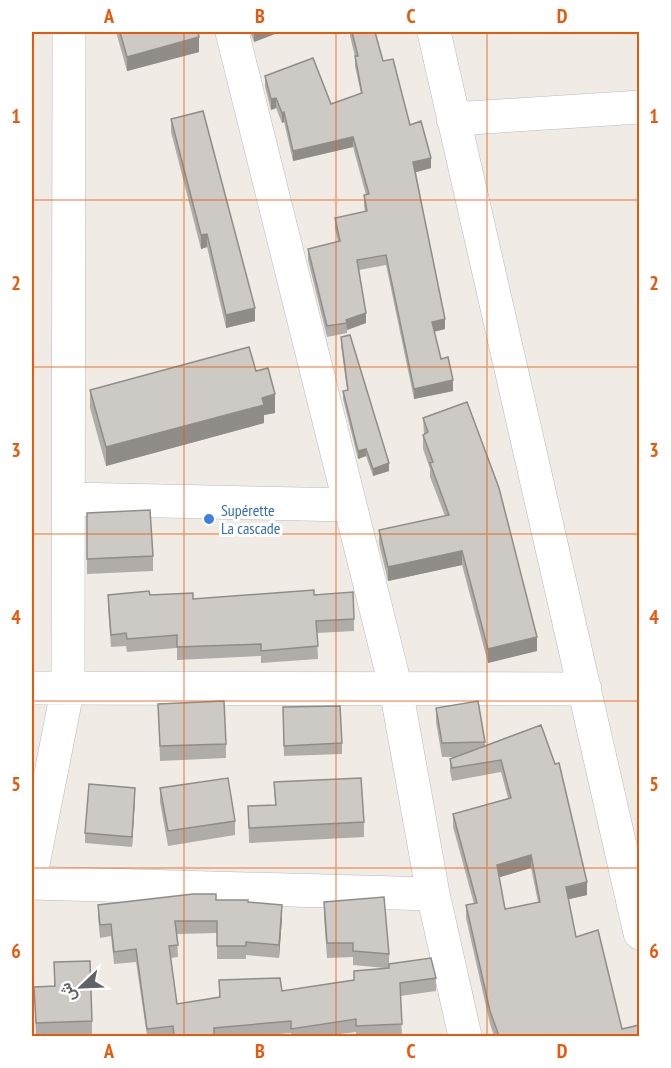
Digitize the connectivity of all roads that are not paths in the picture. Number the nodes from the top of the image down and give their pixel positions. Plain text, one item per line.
1 (69, 32) edge
2 (232, 32) edge
3 (434, 32) edge
4 (639, 106) edge
5 (453, 119) junction
6 (69, 499) junction
7 (349, 505) junction
8 (68, 687) junction
9 (32, 688) edge
10 (396, 689) junction
11 (585, 689) junction
12 (32, 869) edge
13 (32, 883) edge
14 (433, 894) junction
15 (639, 933) edge
16 (465, 1036) edge

1 - 6 street
2 - 7 street
3 - 5 street
4 - 5 street
5 - 11 street
6 - 7 street
6 - 8 street
7 - 10 street
8 - 9 street
8 - 10 street
8 - 12 street
10 - 11 street
10 - 14 street
11 - 15 street
13 - 14 street
14 - 16 street

